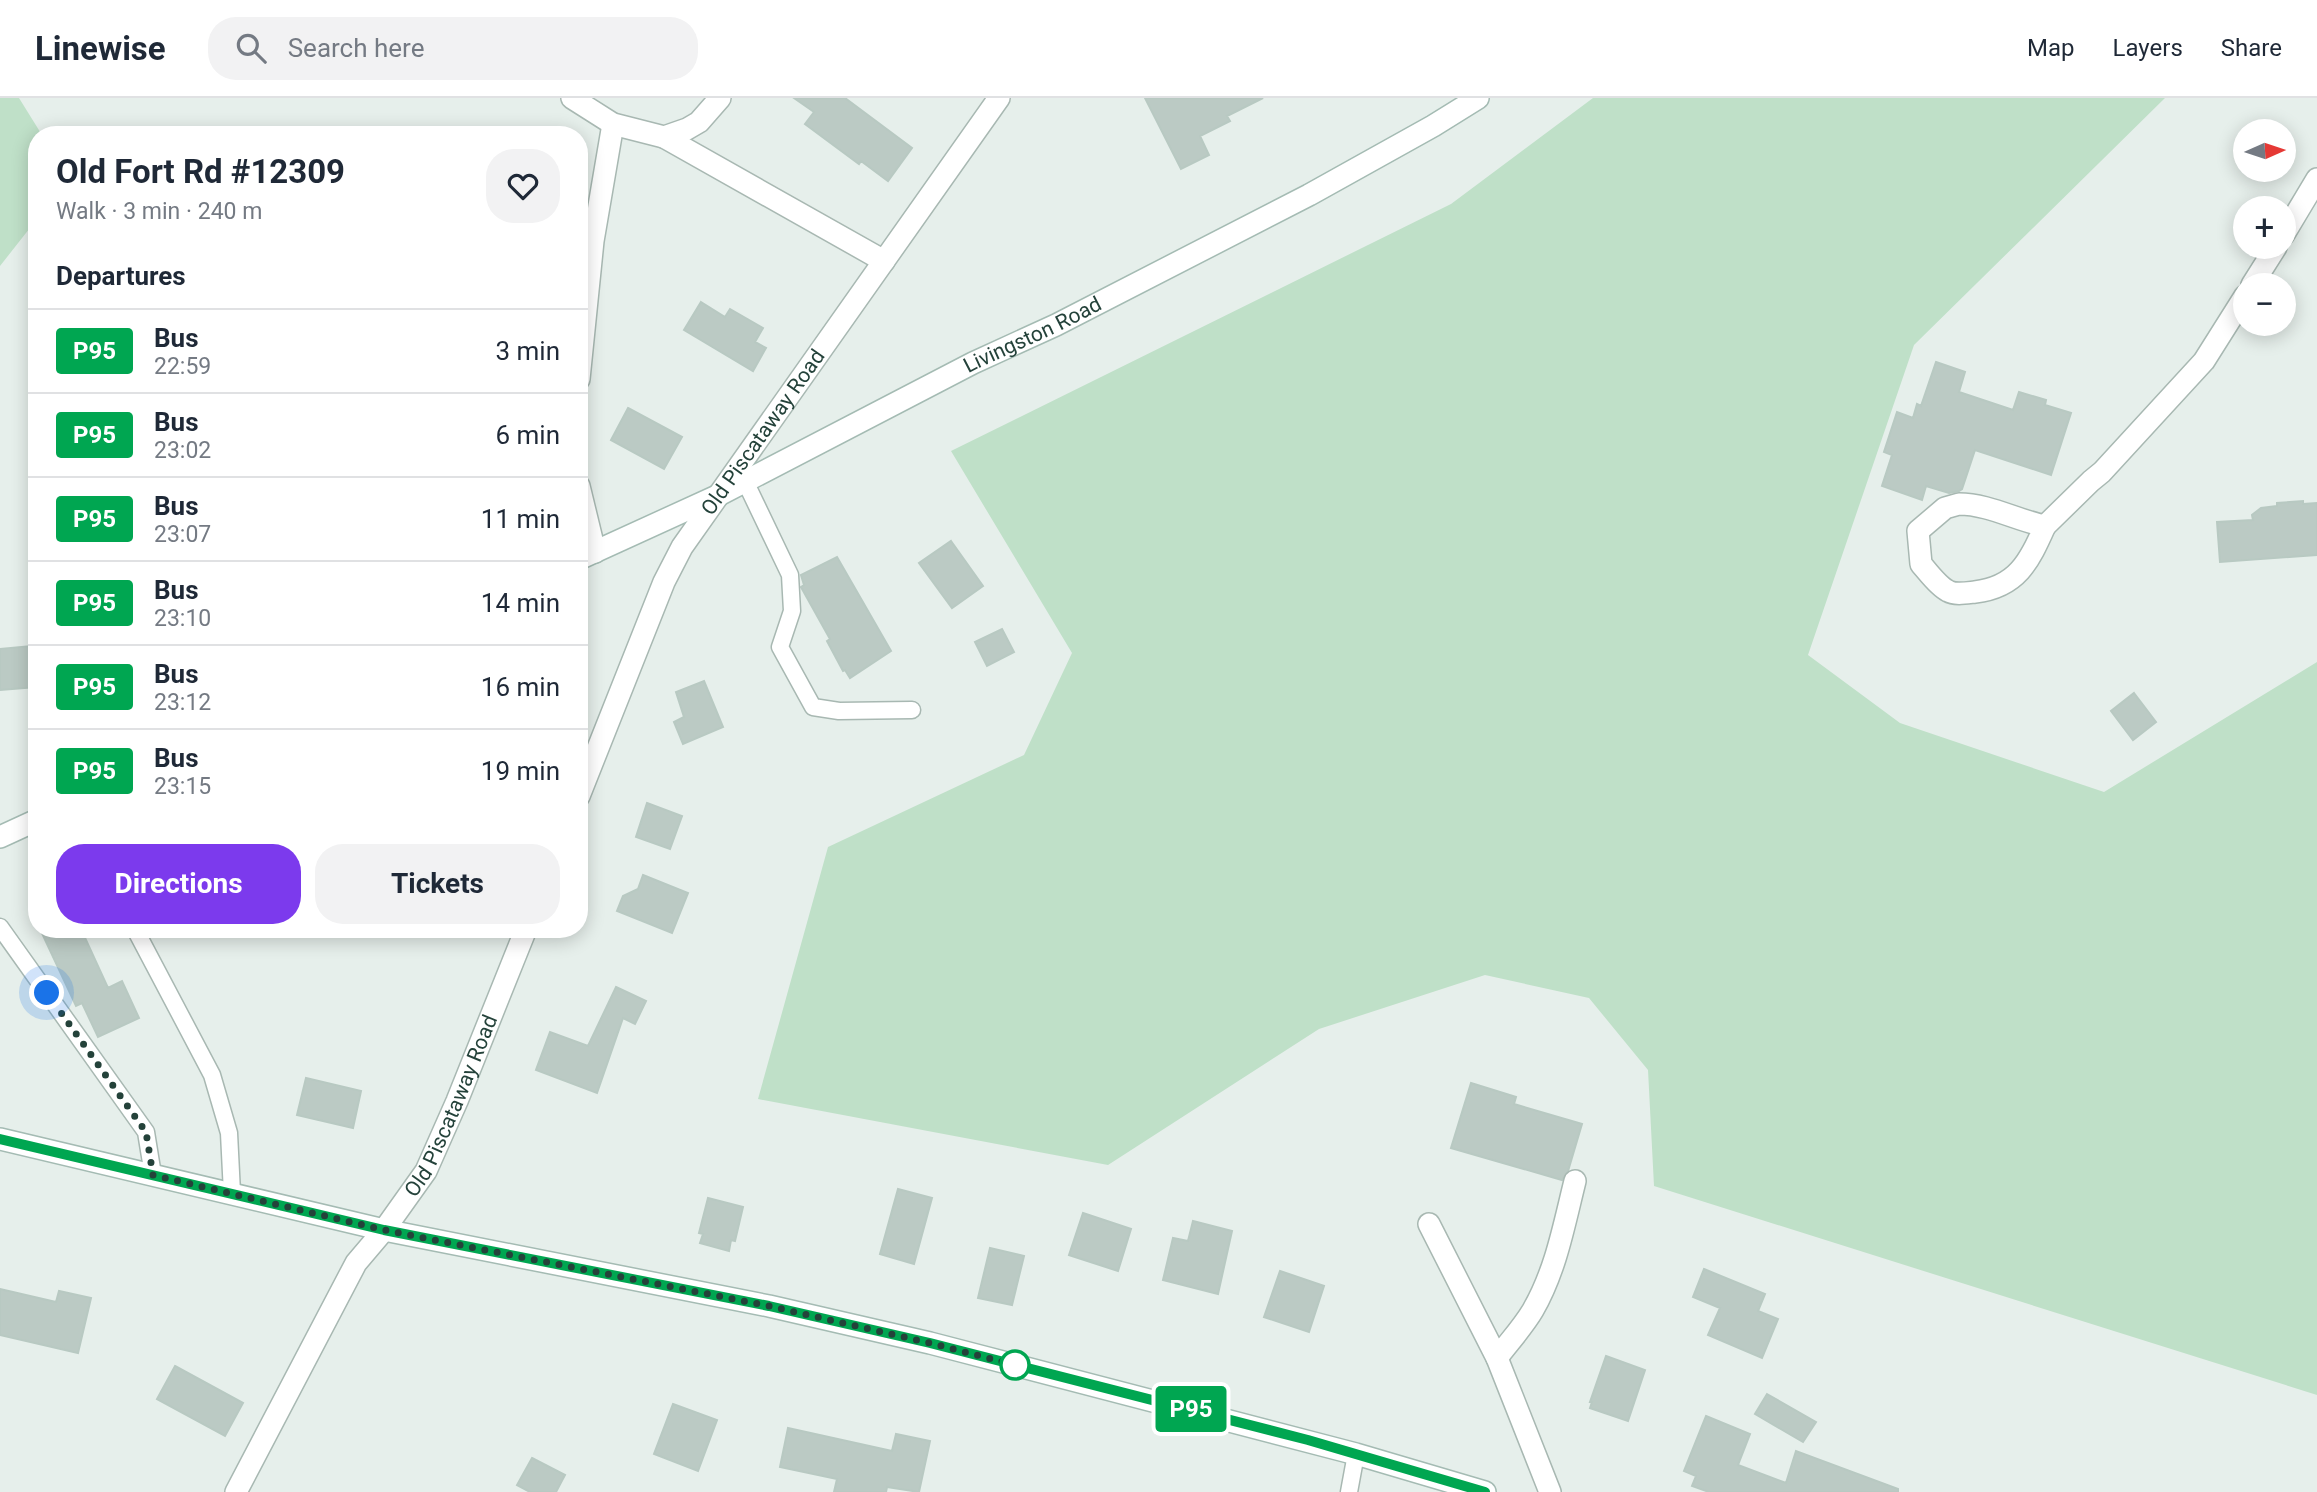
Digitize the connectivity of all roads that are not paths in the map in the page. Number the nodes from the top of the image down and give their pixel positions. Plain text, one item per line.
1 (572, 98) edge
2 (720, 98) edge
3 (999, 98) edge
4 (1478, 98) edge
5 (613, 124) junction
6 (664, 137) junction
7 (2317, 179) edge
8 (2296, 214) edge
9 (884, 261) junction
10 (588, 290) edge
11 (2233, 315) edge
12 (745, 481) junction
13 (717, 496) junction
14 (2045, 526) junction
15 (588, 556) edge
16 (912, 710) dead end
17 (588, 773) edge
18 (28, 824) edge
19 (0, 837) edge
20 (0, 927) edge
21 (140, 938) edge
22 (522, 938) edge
23 (0, 1139) edge
24 (153, 1175) junction
25 (1575, 1181) dead end
26 (232, 1193) junction
27 (1429, 1224) dead end
28 (384, 1230) junction
29 (1497, 1358) junction
30 (1356, 1454) junction
31 (236, 1492) edge
32 (1349, 1492) edge
33 (1485, 1492) edge
34 (1550, 1492) edge

1 - 5 street
2 - 6 street
3 - 9 street, Old Piscataway Road
4 - 12 street, Livingston Road
5 - 6 street
5 - 10 street
6 - 9 street
7 - 8 street
9 - 13 street, Old Piscataway Road
11 - 14 street
12 - 13 street, Livingston Road
12 - 16 lane
13 - 15 street, Livingston Road
13 - 17 street, Old Piscataway Road
14 - 14 street
18 - 19 street
20 - 24 lane
21 - 26 lane
22 - 28 street, Old Piscataway Road
23 - 24 street
24 - 26 street
25 - 29 street
26 - 28 street
27 - 29 street
28 - 30 street
28 - 31 street, Old Piscataway Road
29 - 34 street
30 - 32 lane
30 - 33 street

